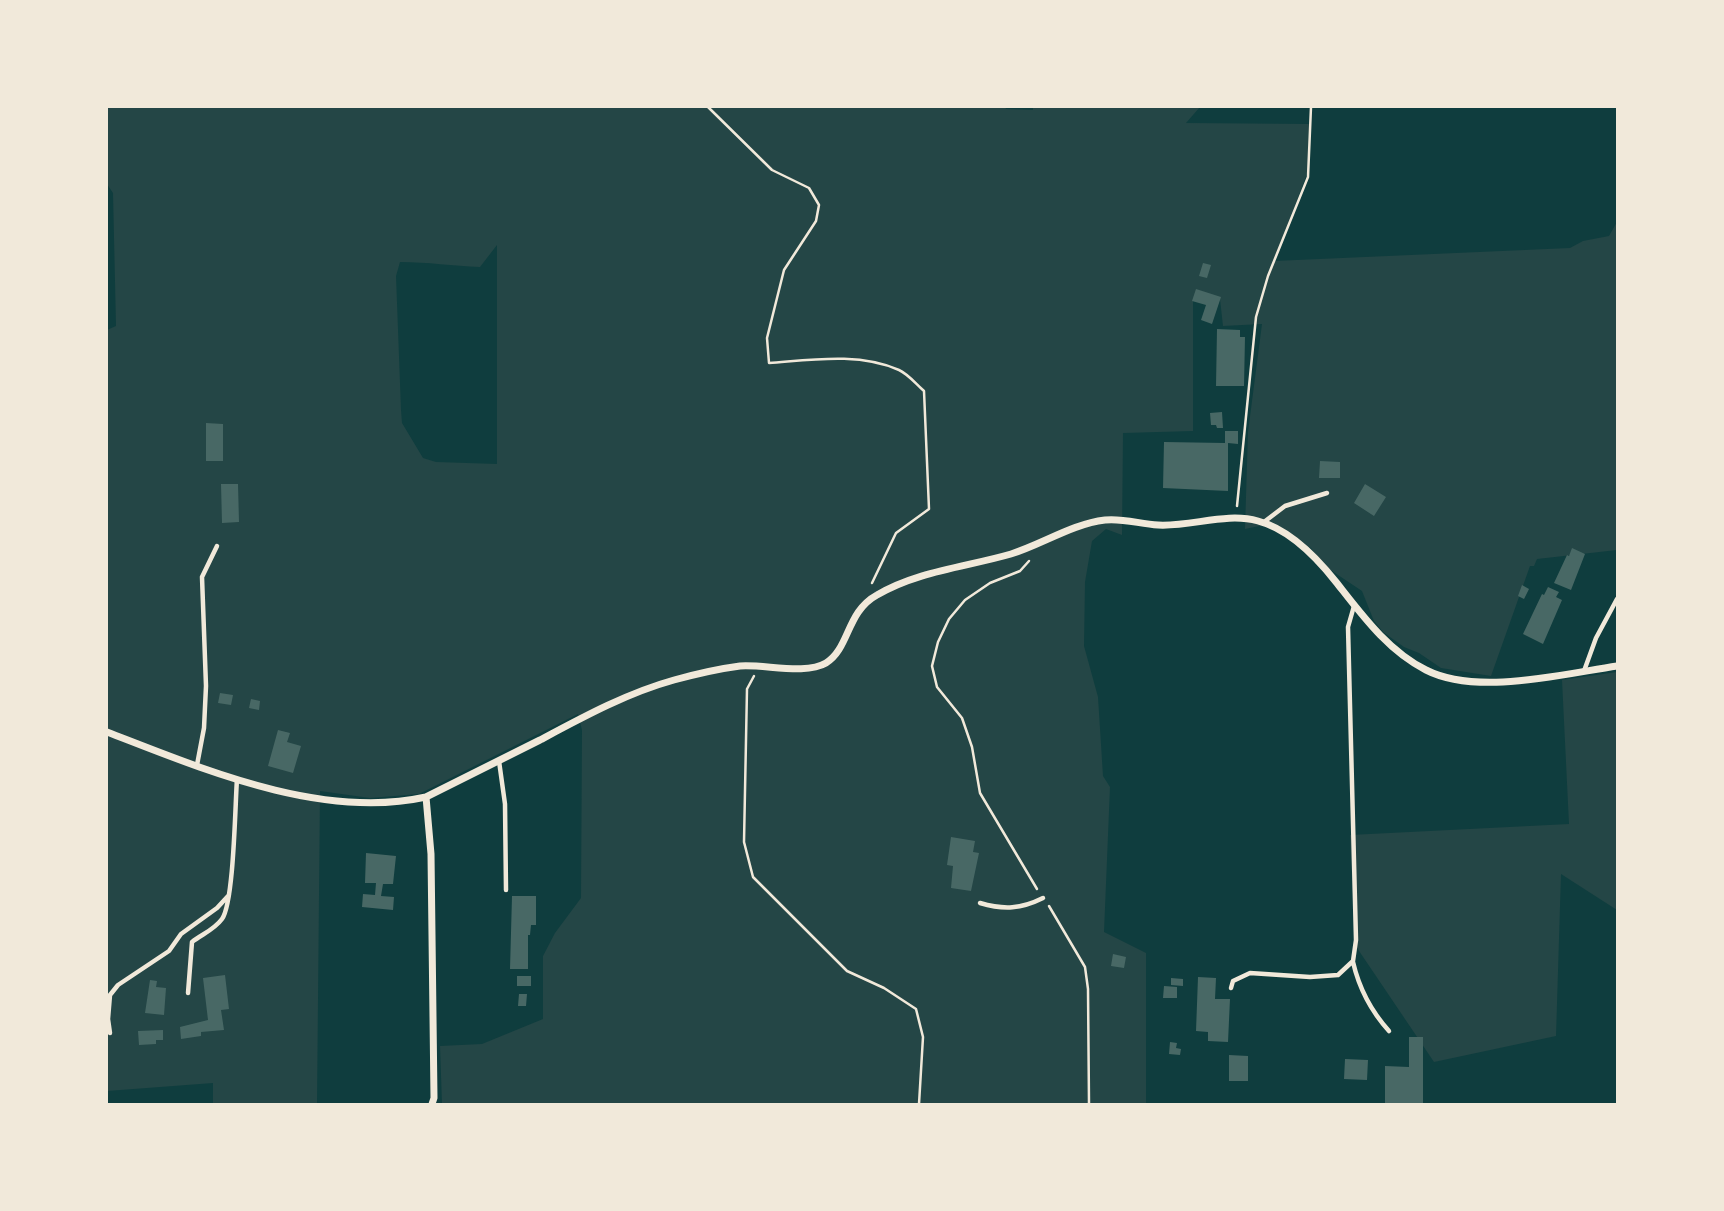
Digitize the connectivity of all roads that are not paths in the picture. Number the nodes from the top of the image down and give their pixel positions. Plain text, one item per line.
1 (1327, 493) dead end
2 (1263, 523) junction
3 (217, 546) dead end
4 (1617, 599) edge
5 (1354, 606) junction
6 (1617, 666) edge
7 (1584, 671) junction
8 (107, 732) edge
9 (499, 761) junction
10 (197, 765) junction
11 (237, 779) junction
12 (426, 797) junction
13 (506, 890) dead end
14 (230, 894) junction
15 (1043, 898) road end
16 (980, 904) dead end
17 (1353, 961) junction
18 (1231, 988) dead end
19 (188, 993) dead end
20 (1389, 1031) dead end
21 (110, 1033) dead end
22 (432, 1104) edge

1 - 2 lane
2 - 5 street
2 - 9 street
3 - 10 lane
4 - 7 lane
5 - 7 street
5 - 17 lane
6 - 7 street
8 - 10 street
9 - 12 street
9 - 13 lane
10 - 11 street
11 - 12 street
11 - 14 lane
12 - 22 street
14 - 19 lane
14 - 21 lane
15 - 16 lane
17 - 18 lane
17 - 20 lane

